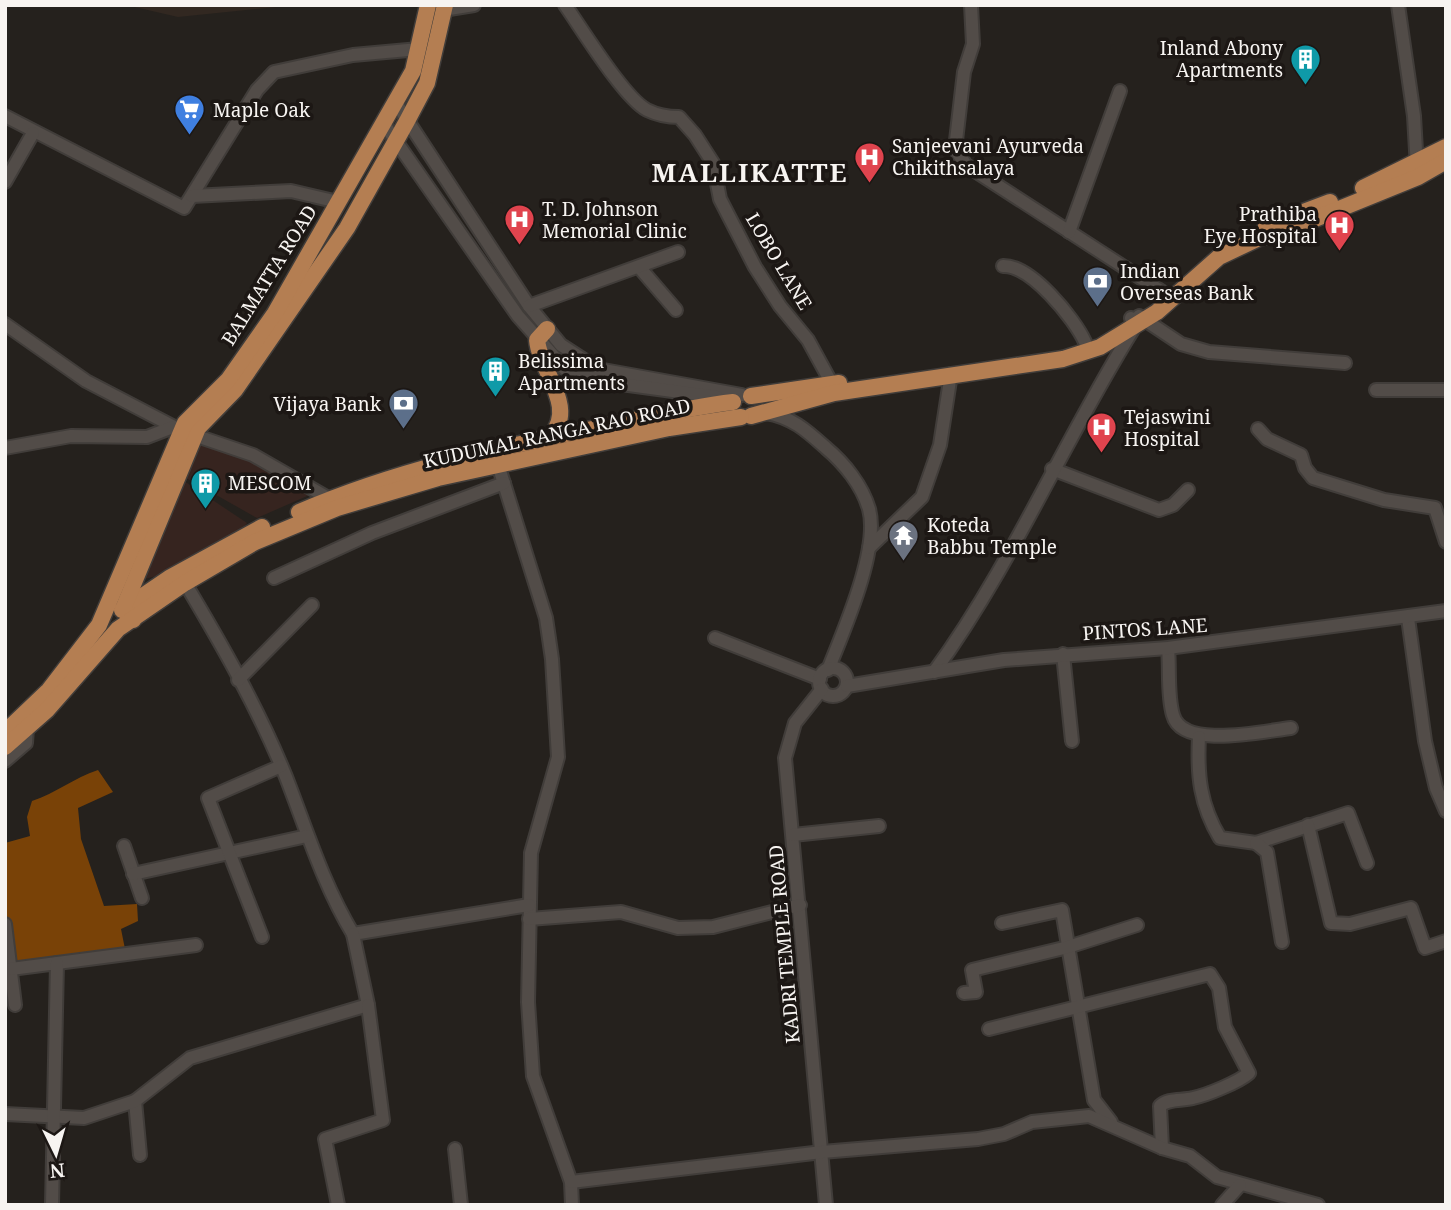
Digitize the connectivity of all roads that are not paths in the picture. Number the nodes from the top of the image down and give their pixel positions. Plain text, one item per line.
1 (474, 5) edge
2 (565, 5) edge
3 (971, 5) edge
4 (1398, 5) edge
5 (439, 7) edge
6 (419, 49) junction
7 (1120, 91) dead end
8 (396, 103) junction
9 (5, 117) edge
10 (407, 121) junction
11 (384, 124) junction
12 (33, 133) junction
13 (395, 140) junction
14 (1446, 147) edge
15 (1446, 161) edge
16 (1418, 170) junction
17 (5, 182) edge
18 (192, 196) junction
19 (338, 202) junction
20 (1069, 232) junction
21 (678, 252) dead end
22 (1003, 266) dead end
23 (639, 267) junction
24 (1164, 293) junction
25 (529, 306) junction
26 (676, 310) dead end
27 (1136, 320) junction
28 (5, 324) edge
29 (542, 335) junction
30 (1085, 342) junction
31 (1345, 363) dead end
32 (951, 374) junction
33 (832, 384) junction
34 (1376, 390) dead end
35 (1446, 390) edge
36 (740, 398) junction
37 (751, 415) junction
38 (1258, 429) dead end
39 (183, 431) junction
40 (550, 437) junction
41 (5, 448) edge
42 (496, 457) junction
43 (1052, 469) junction
44 (504, 483) junction
45 (1188, 490) dead end
46 (328, 498) junction
47 (1440, 507) edge
48 (1446, 542) edge
49 (869, 548) junction
50 (274, 578) dead end
51 (185, 583) junction
52 (312, 605) dead end
53 (1446, 611) edge
54 (1408, 618) junction
55 (122, 623) junction
56 (96, 629) junction
57 (715, 638) dead end
58 (1168, 649) junction
59 (1063, 654) junction
60 (934, 672) junction
61 (823, 679) junction
62 (238, 680) junction
63 (847, 686) junction
64 (27, 728) junction
65 (1291, 728) dead end
66 (5, 732) edge
67 (1199, 737) junction
68 (1073, 741) dead end
69 (5, 747) edge
70 (5, 761) edge
71 (281, 766) junction
72 (1446, 811) edge
73 (1308, 825) junction
74 (879, 826) dead end
75 (793, 835) junction
76 (307, 836) junction
77 (1256, 843) junction
78 (124, 846) dead end
79 (228, 855) junction
80 (1367, 863) dead end
81 (133, 874) junction
82 (142, 898) dead end
83 (529, 905) junction
84 (800, 905) junction
85 (529, 919) junction
86 (1002, 923) dead end
87 (5, 924) edge
88 (1137, 925) dead end
89 (353, 934) junction
90 (262, 937) dead end
91 (1446, 941) edge
92 (1282, 942) dead end
93 (197, 945) dead end
94 (1068, 947) junction
95 (57, 963) junction
96 (11, 969) junction
97 (964, 993) dead end
98 (368, 1004) junction
99 (15, 1005) dead end
100 (1077, 1009) junction
101 (989, 1029) dead end
102 (135, 1101) junction
103 (5, 1114) edge
104 (52, 1118) junction
105 (1113, 1125) junction
106 (1161, 1148) junction
107 (455, 1149) dead end
108 (822, 1152) junction
109 (140, 1155) dead end
110 (571, 1182) junction
111 (1240, 1185) junction
112 (569, 1204) edge
113 (52, 1205) edge
114 (338, 1205) edge
115 (461, 1205) edge
116 (826, 1205) edge
117 (1223, 1205) edge
118 (1318, 1205) edge

1 - 5 street
2 - 33 street, LOBO LANE
3 - 20 street
4 - 16 street
5 - 6 main road, BALMATTA ROAD
5 - 10 main road
6 - 8 main road, BALMATTA ROAD
6 - 18 street
7 - 20 street
8 - 10 street
8 - 11 main road, BALMATTA ROAD
9 - 12 street
10 - 13 main road
10 - 25 street
11 - 13 street
11 - 19 main road, BALMATTA ROAD
12 - 17 street
12 - 18 street
13 - 29 street
13 - 39 main road
14 - 16 main road
15 - 16 main road, KUDUMAL RANGA RAO ROAD
16 - 24 main road
16 - 27 main road, KUDUMAL RANGA RAO ROAD
18 - 19 street
19 - 39 main road, BALMATTA ROAD
20 - 24 street
21 - 23 street
22 - 30 street
23 - 25 street
23 - 26 street
24 - 27 main road
25 - 29 street
27 - 30 main road
27 - 31 street
27 - 32 main road, KUDUMAL RANGA RAO ROAD
27 - 43 street
28 - 39 street
29 - 36 street
29 - 40 main road
30 - 33 main road
32 - 37 main road, KUDUMAL RANGA RAO ROAD
32 - 49 street
33 - 36 main road
34 - 35 street
36 - 37 main road
36 - 40 main road
37 - 42 main road, KUDUMAL RANGA RAO ROAD
37 - 49 street, KADRI TEMPLE ROAD
38 - 47 street
39 - 41 street
39 - 46 street
39 - 55 main road
39 - 56 main road, BALMATTA ROAD
40 - 42 main road
42 - 44 street
42 - 46 main road
42 - 51 main road, KUDUMAL RANGA RAO ROAD
43 - 45 street
43 - 60 street
44 - 50 street
44 - 83 street
46 - 55 main road
47 - 48 street
49 - 61 street, KADRI TEMPLE ROAD
51 - 55 main road, KUDUMAL RANGA RAO ROAD
51 - 62 street
52 - 62 street
53 - 54 street, PINTOS LANE
54 - 58 street, PINTOS LANE
54 - 72 street
55 - 56 main road
55 - 56 main road
55 - 64 main road, KUDUMAL RANGA RAO ROAD
56 - 66 main road
57 - 61 street
58 - 59 street, PINTOS LANE
58 - 67 street
59 - 60 street, PINTOS LANE
59 - 68 street
60 - 63 street, PINTOS LANE
61 - 63 street, PINTOS LANE
61 - 63 street
61 - 75 street, KADRI TEMPLE ROAD
62 - 71 street
64 - 69 main road, KUDUMAL RANGA RAO ROAD
64 - 70 street
65 - 67 street
67 - 77 street
71 - 76 street
71 - 79 street
73 - 77 street
73 - 80 street
73 - 91 street
74 - 75 street
75 - 84 street, KADRI TEMPLE ROAD
76 - 79 street
76 - 89 street
77 - 92 street
78 - 81 street
79 - 81 street
79 - 90 street
81 - 82 street
83 - 85 street
83 - 89 street
84 - 85 street
84 - 108 street, KADRI TEMPLE ROAD
85 - 110 street
86 - 94 street
87 - 96 street
88 - 94 street
89 - 98 street
93 - 95 street
94 - 97 street
94 - 100 street
95 - 96 street
95 - 104 street
96 - 99 street
98 - 102 street
98 - 114 street
100 - 101 street
100 - 105 street
100 - 106 street
102 - 104 street
102 - 109 street
103 - 104 street
104 - 113 street
105 - 106 street
105 - 108 street
106 - 111 street
107 - 115 street
108 - 110 street
108 - 116 street, KADRI TEMPLE ROAD
110 - 112 street
111 - 117 street
111 - 118 street

